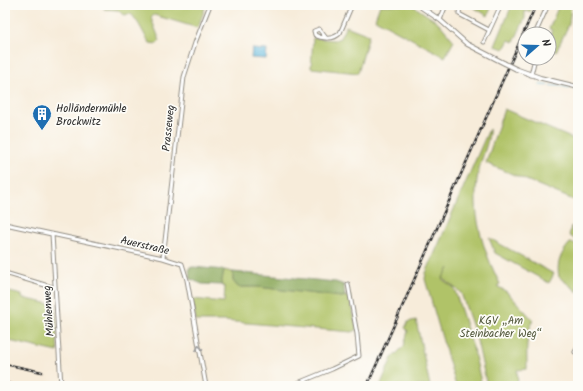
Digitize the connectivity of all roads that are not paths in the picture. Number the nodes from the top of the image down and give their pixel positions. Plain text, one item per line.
1 (210, 5) edge
2 (352, 5) edge
3 (418, 5) edge
4 (446, 5) edge
5 (460, 5) edge
6 (497, 5) edge
7 (548, 5) edge
8 (501, 6) edge
9 (440, 20) junction
10 (539, 26) edge
11 (489, 30) junction
12 (326, 38) dead end
13 (484, 42) dead end
14 (533, 66) edge
15 (531, 75) junction
16 (578, 87) edge
17 (5, 224) edge
18 (52, 234) junction
19 (163, 258) junction
20 (5, 273) edge
21 (348, 284) dead end
22 (55, 288) junction
23 (578, 347) edge
24 (575, 352) dead end
25 (61, 386) edge
26 (206, 386) edge
27 (297, 386) edge

1 - 19 street, Prasseweg
2 - 12 street
3 - 9 street
4 - 9 street
5 - 11 street
6 - 8 street
7 - 10 street
8 - 11 street
9 - 15 street, bridge
11 - 13 street
14 - 15 street
15 - 16 street
17 - 18 street, Auerstraße
18 - 19 street, Auerstraße
18 - 22 street, Mühlenweg
26 -> 19 street, Auerstraße
20 - 22 street
21 - 27 street
22 - 25 street, Mühlenweg
23 - 24 street

